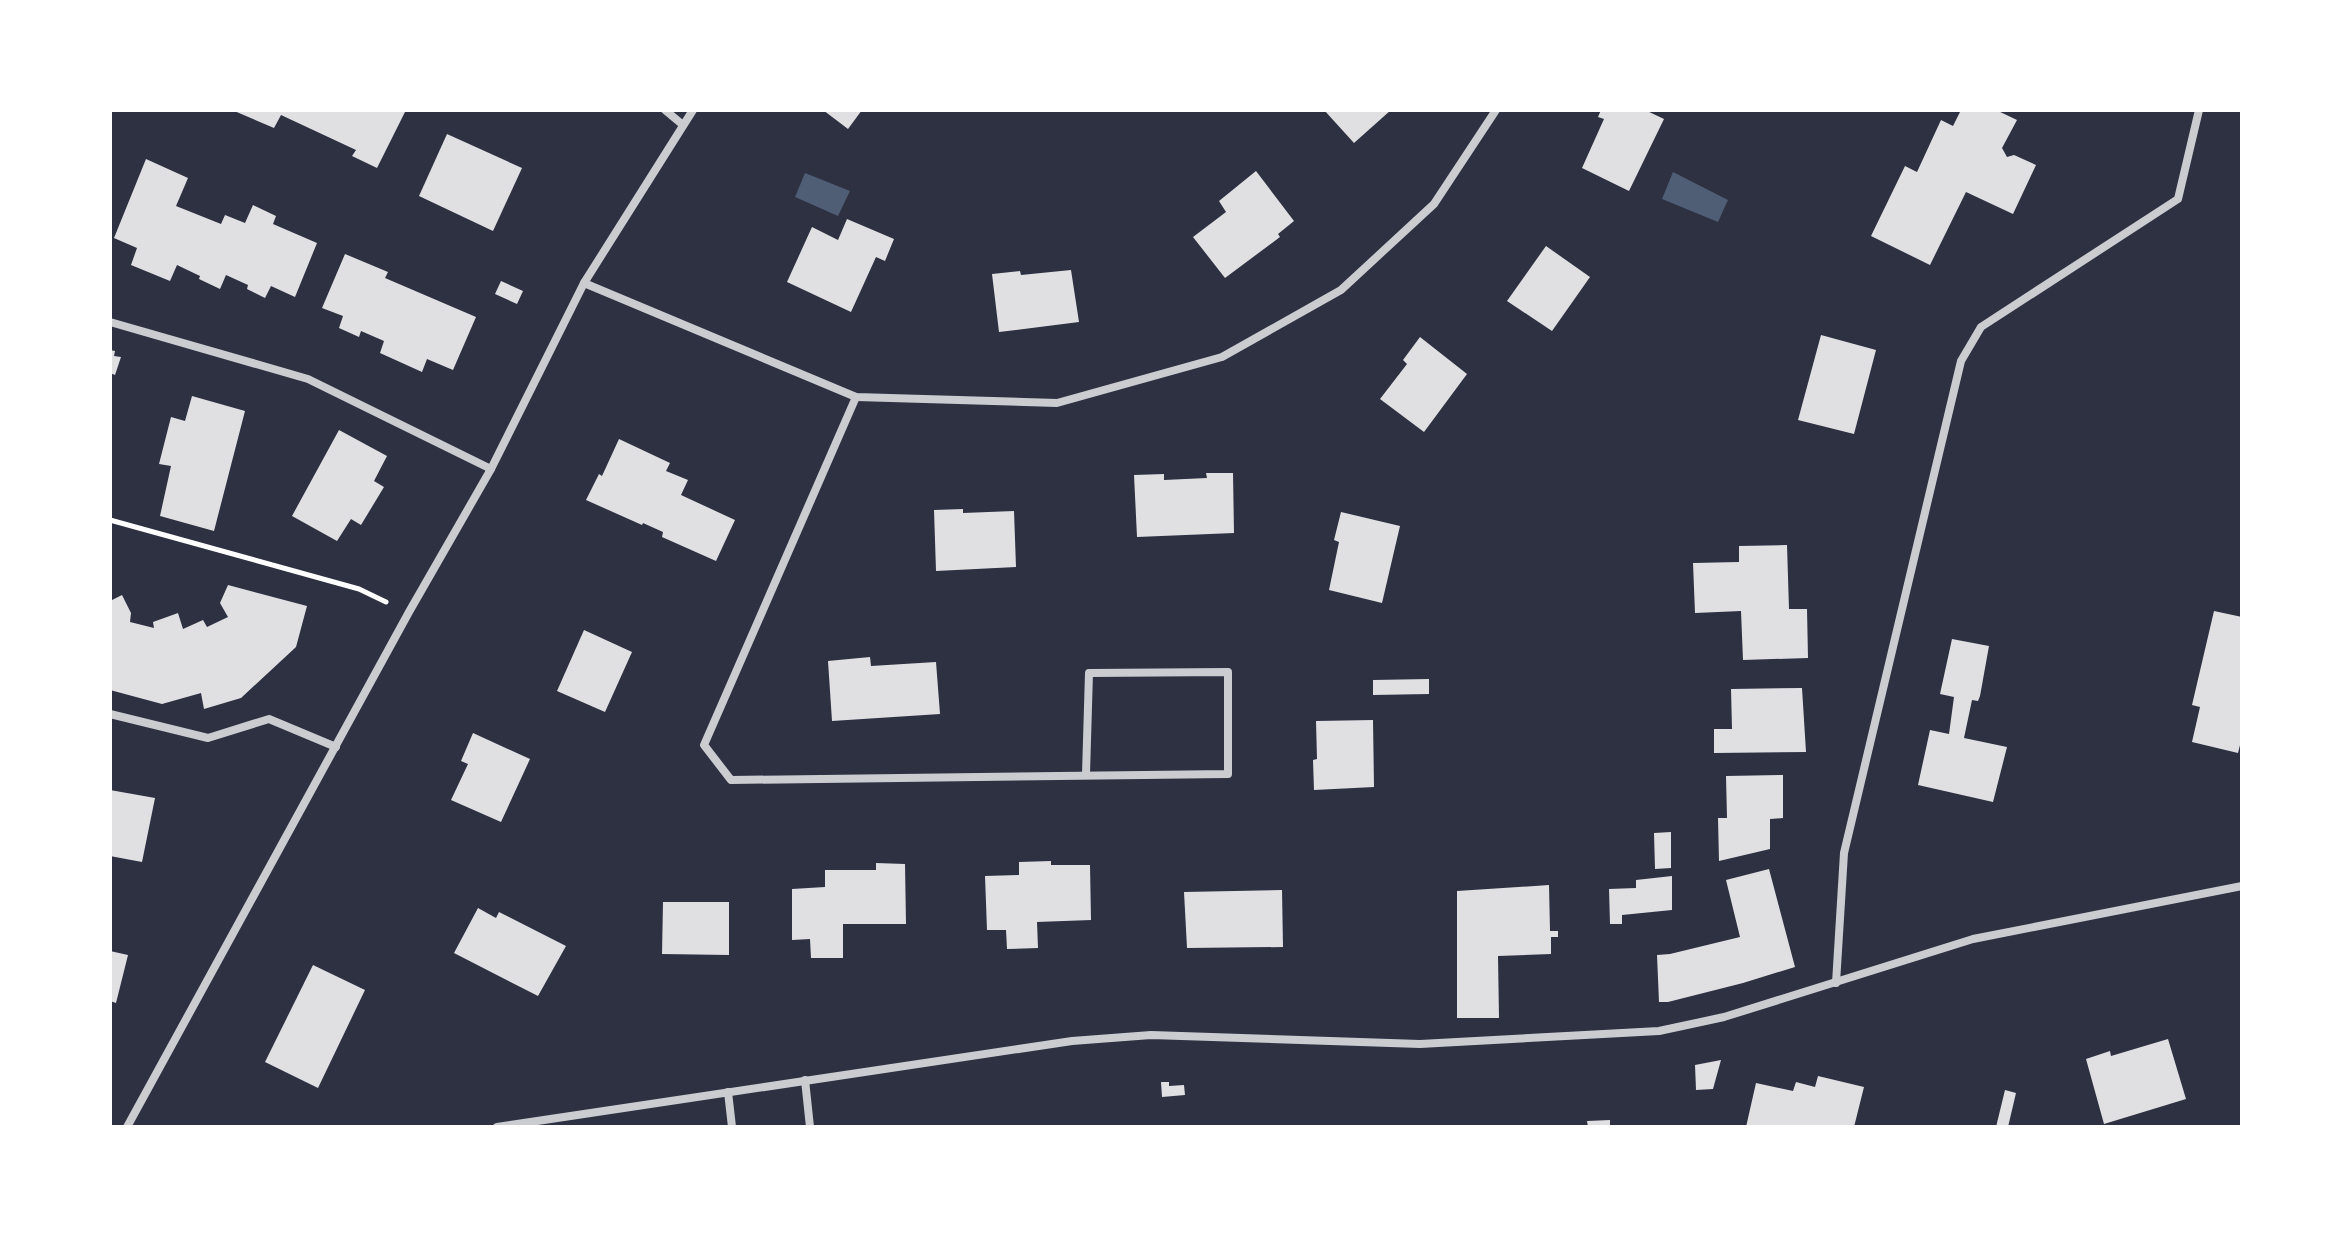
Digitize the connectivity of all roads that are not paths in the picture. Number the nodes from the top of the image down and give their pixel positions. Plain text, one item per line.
1 (665, 110) edge
2 (693, 110) edge
3 (1496, 110) edge
4 (2199, 110) edge
5 (683, 125) junction
6 (584, 283) junction
7 (110, 322) edge
8 (856, 397) junction
9 (491, 469) junction
10 (110, 714) edge
11 (336, 747) junction
12 (1086, 774) junction
13 (2242, 886) edge
14 (1836, 983) junction
15 (805, 1080) junction
16 (728, 1092) junction
17 (127, 1127) edge
18 (497, 1127) edge
19 (732, 1127) edge
20 (810, 1127) edge

1 - 5 street
2 - 5 street
3 - 8 street
4 - 14 street
5 - 6 street
6 - 8 street
6 - 9 street
7 - 9 street
8 - 12 street
9 - 11 street
10 - 11 street
11 - 17 street
12 - 12 street
13 - 14 street
14 - 15 street
15 - 16 street
15 - 20 street
16 - 18 street
16 - 19 street

